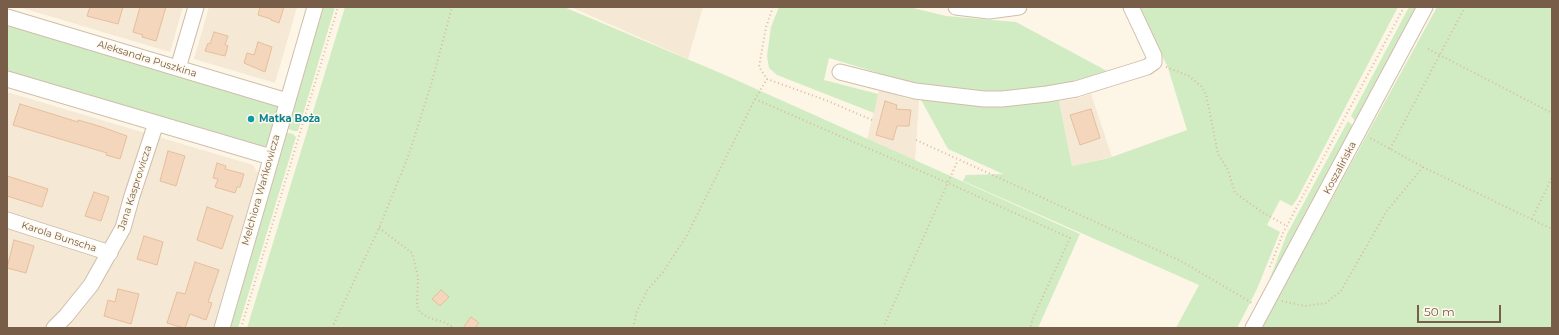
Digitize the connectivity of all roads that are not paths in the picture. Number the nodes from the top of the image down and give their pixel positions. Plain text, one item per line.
1 (196, 7) edge
2 (315, 7) edge
3 (956, 7) edge
4 (1019, 7) edge
5 (1131, 7) edge
6 (1425, 7) edge
7 (7, 17) edge
8 (178, 68) junction
9 (840, 72) dead end
10 (7, 79) edge
11 (287, 101) junction
12 (156, 123) junction
13 (271, 157) junction
14 (7, 220) edge
15 (110, 253) junction
16 (54, 328) edge
17 (222, 328) edge
18 (1253, 328) edge

1 - 8 street
2 - 11 street, Melchiora Wańkowicza
3 - 4 street
5 - 9 street
6 - 18 street, Koszalińska
7 - 8 street, Aleksandra Puszkina
8 - 11 street, Aleksandra Puszkina
10 - 12 street
11 - 13 street, Melchiora Wańkowicza
12 - 13 street
12 - 15 street, Jana Kasprowicza
13 - 17 street, Melchiora Wańkowicza
14 - 15 street, Karola Bunscha
15 - 16 street, Jana Kasprowicza

